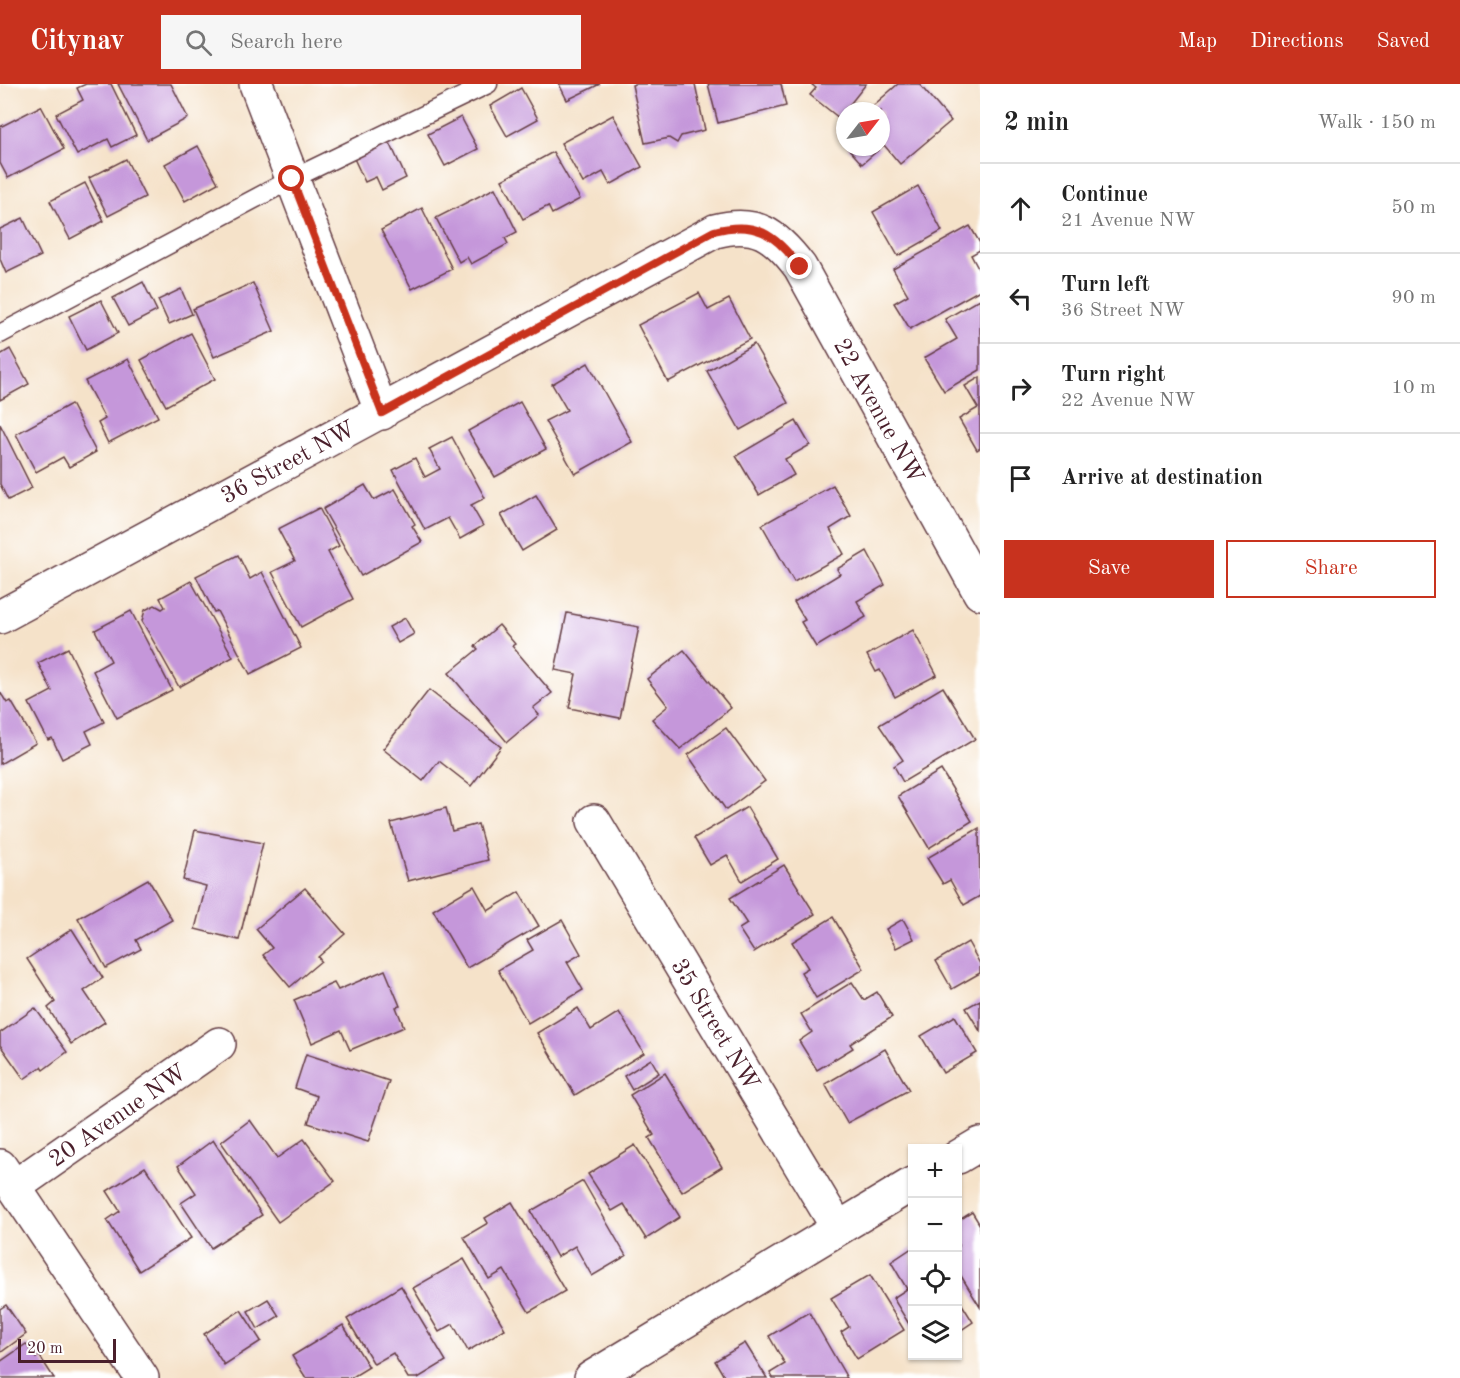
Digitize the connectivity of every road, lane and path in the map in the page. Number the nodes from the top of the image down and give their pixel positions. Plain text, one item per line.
1 (256, 84) edge
2 (488, 84) edge
3 (292, 179) junction
4 (770, 235) joint
5 (0, 334) edge
6 (382, 413) junction
7 (980, 593) edge
8 (0, 617) edge
9 (594, 821) dead end
10 (219, 1044) dead end
11 (980, 1144) edge
12 (962, 1154) edge
13 (7, 1177) edge
14 (908, 1186) edge
15 (838, 1228) junction
16 (142, 1378) edge
17 (591, 1378) edge

1 - 3 street
2 - 3 lane
3 - 5 lane
3 - 6 street
4 - 6 street, 36 Street NW
4 - 7 street, 22 Avenue NW
6 - 8 street, 36 Street NW
9 - 15 street, 35 Street NW
10 - 13 street, 20 Avenue NW
11 - 12 street
13 - 16 street, 20 Avenue NW
14 - 15 street
15 - 17 street

